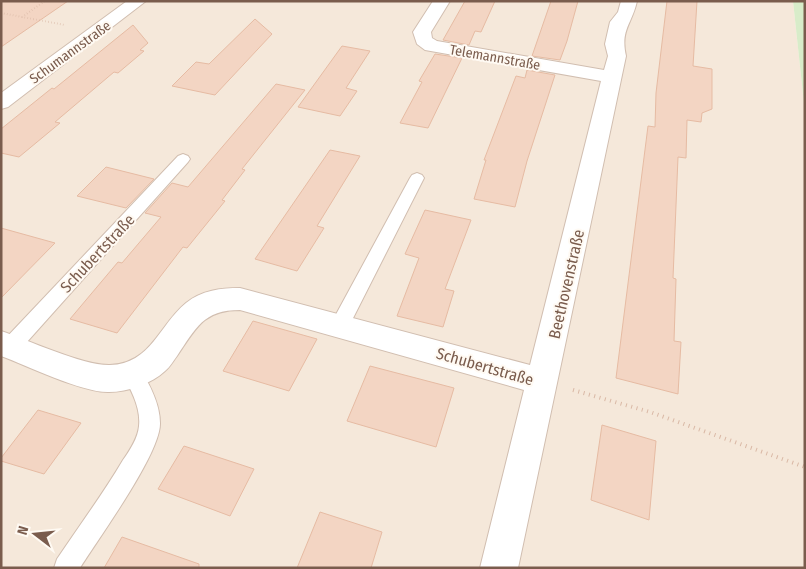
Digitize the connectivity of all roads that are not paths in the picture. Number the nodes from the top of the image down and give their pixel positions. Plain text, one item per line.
1 (138, 1) edge
2 (442, 1) edge
3 (629, 1) edge
4 (612, 78) junction
5 (1, 103) edge
6 (182, 159) dead end
7 (417, 178) dead end
8 (340, 325) junction
9 (6, 345) edge
10 (132, 374) junction
11 (543, 382) junction
12 (66, 568) edge
13 (499, 568) edge

1 - 5 street, Schumannstraße
2 - 4 street, Telemannstraße
3 - 4 street, Beethovenstraße
4 - 11 street, Beethovenstraße
6 - 9 lane, Schubertstraße
7 - 8 lane
8 - 10 street, Schubertstraße
8 - 11 street, Schubertstraße
9 - 10 street, Schubertstraße
10 - 12 lane
11 - 13 street, Beethovenstraße

